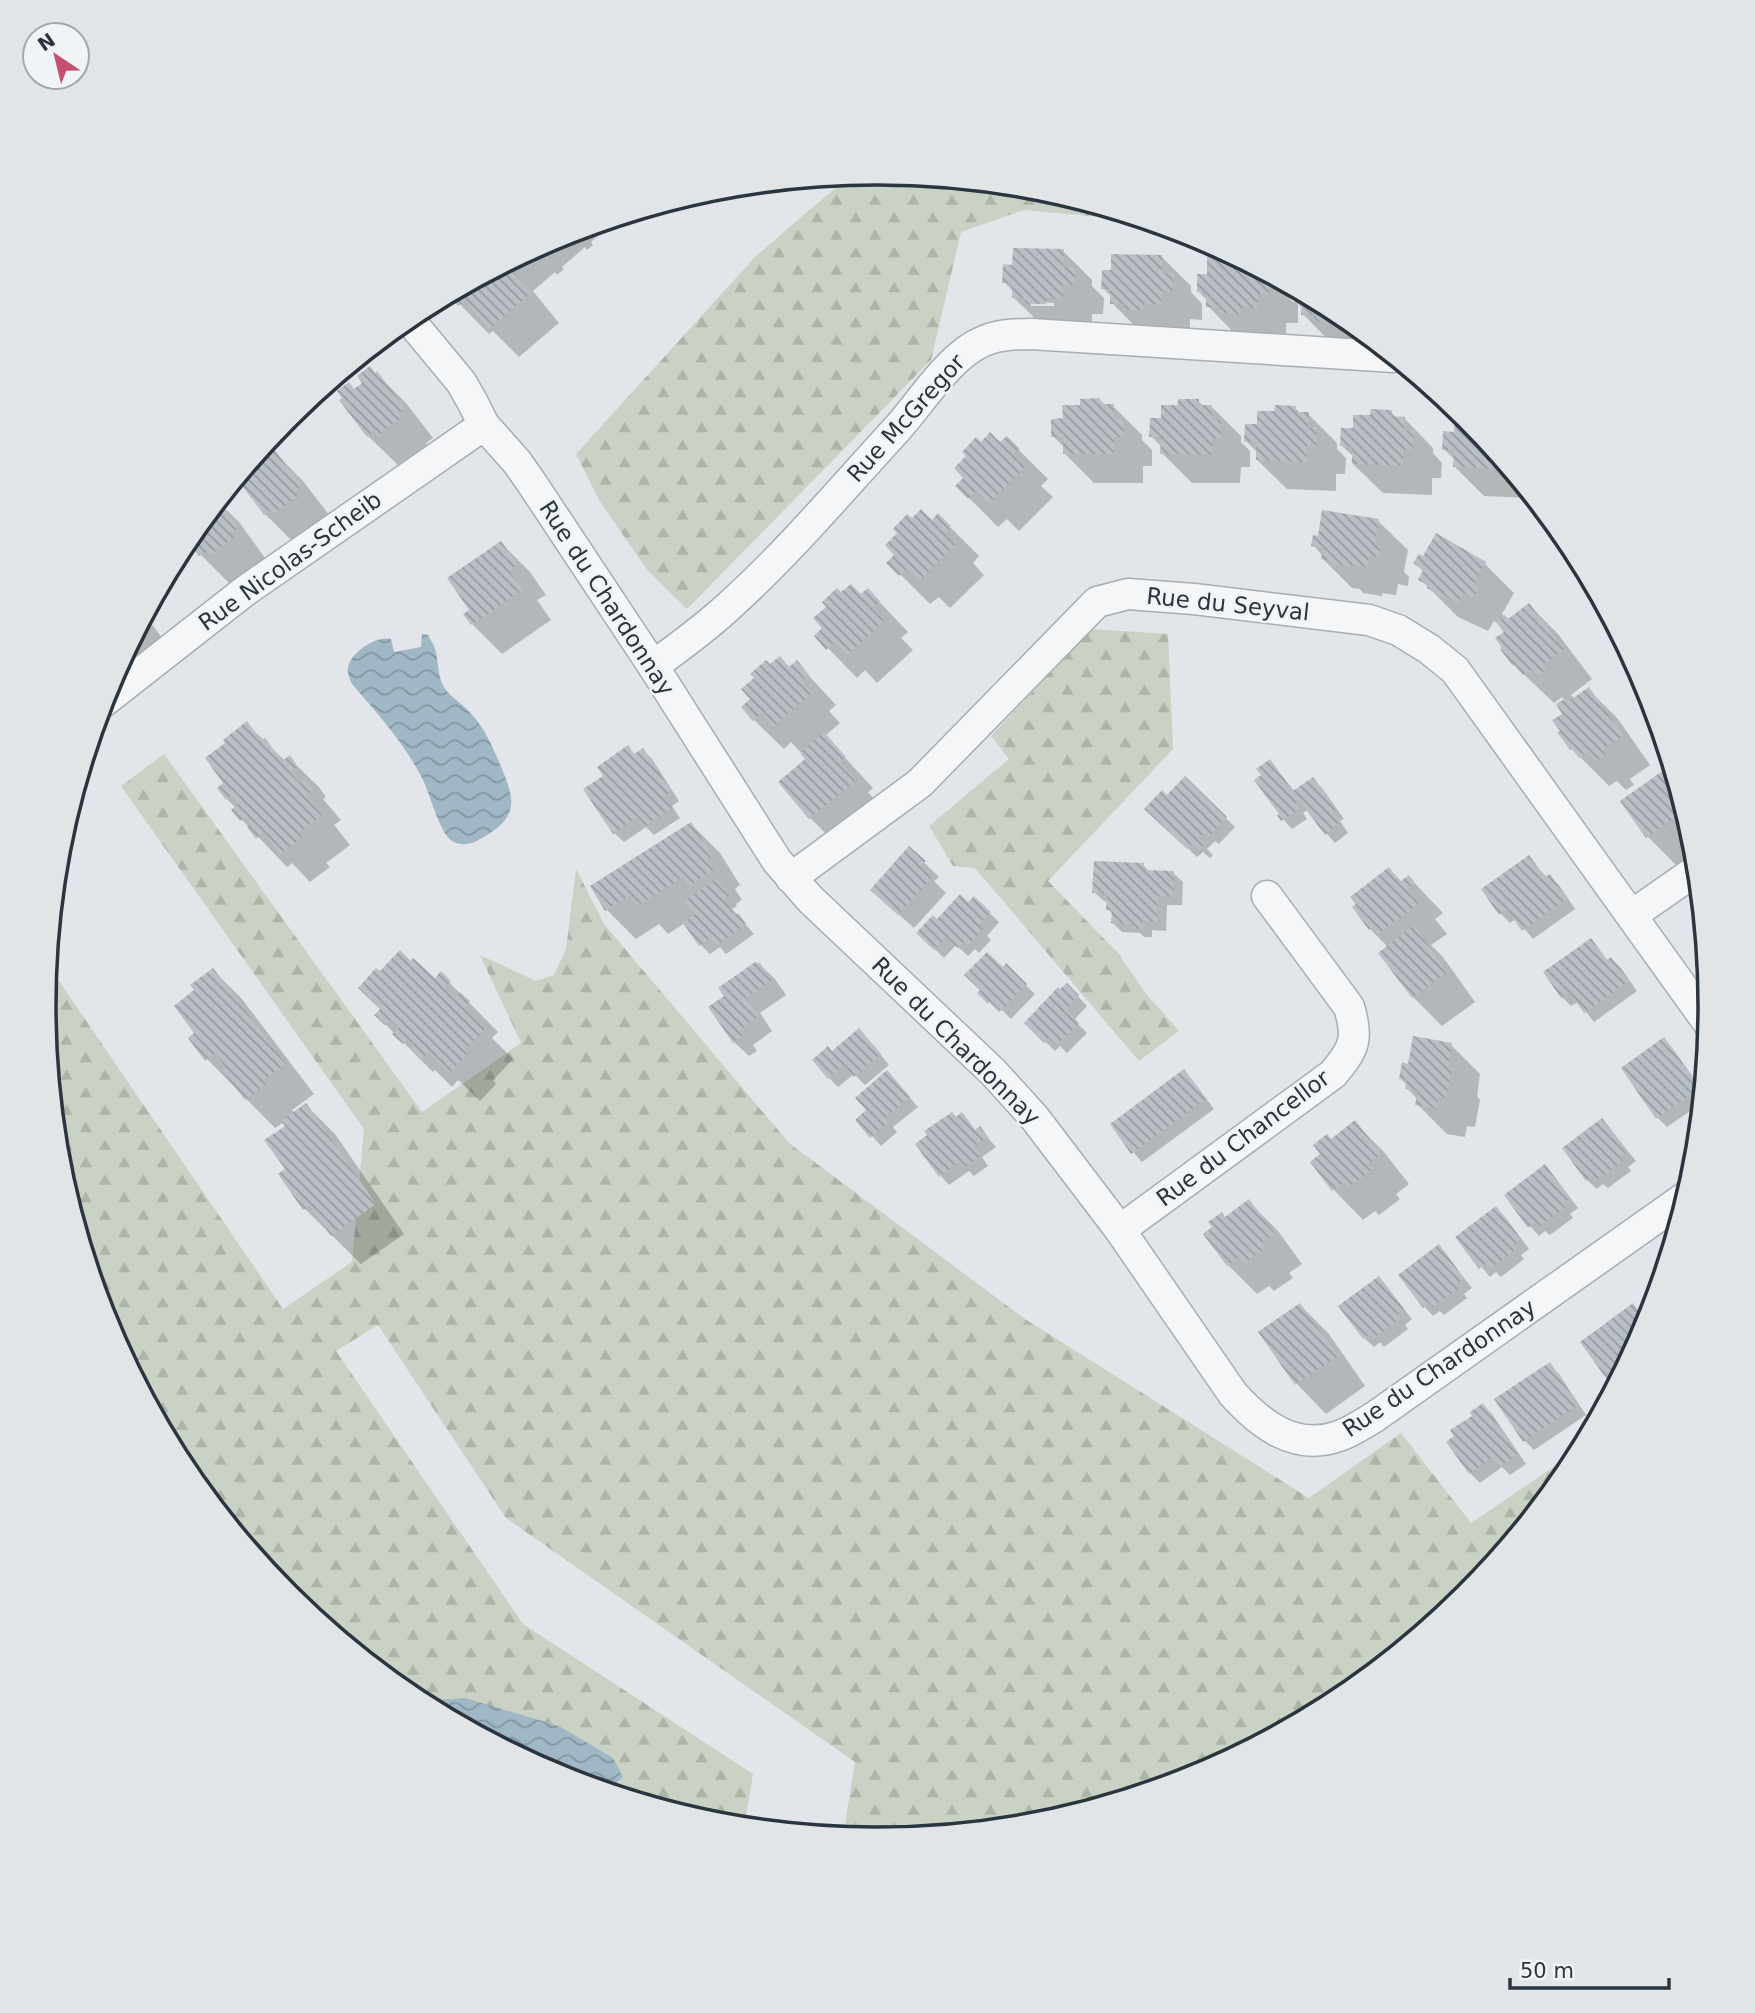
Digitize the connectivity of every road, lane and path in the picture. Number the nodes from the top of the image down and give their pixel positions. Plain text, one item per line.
1 (415, 327) edge
2 (1379, 356) edge
3 (484, 425) junction
4 (653, 666) junction
5 (120, 690) edge
6 (1688, 876) edge
7 (792, 878) junction
8 (1267, 896) dead end
9 (1632, 915) junction
10 (1699, 1008) edge
11 (1674, 1205) edge
12 (1120, 1230) junction

1 - 3 street, Rue du Chardonnay
2 - 4 street, Rue McGregor
3 - 4 street, Rue du Chardonnay
3 - 5 street, Rue Nicolas-Scheib
4 - 7 street, Rue du Chardonnay
6 - 9 street
7 - 9 street, Rue du Seyval
7 - 12 street, Rue du Chardonnay
8 - 12 street, Rue du Chancellor
9 - 10 street
11 - 12 street, Rue du Chardonnay

